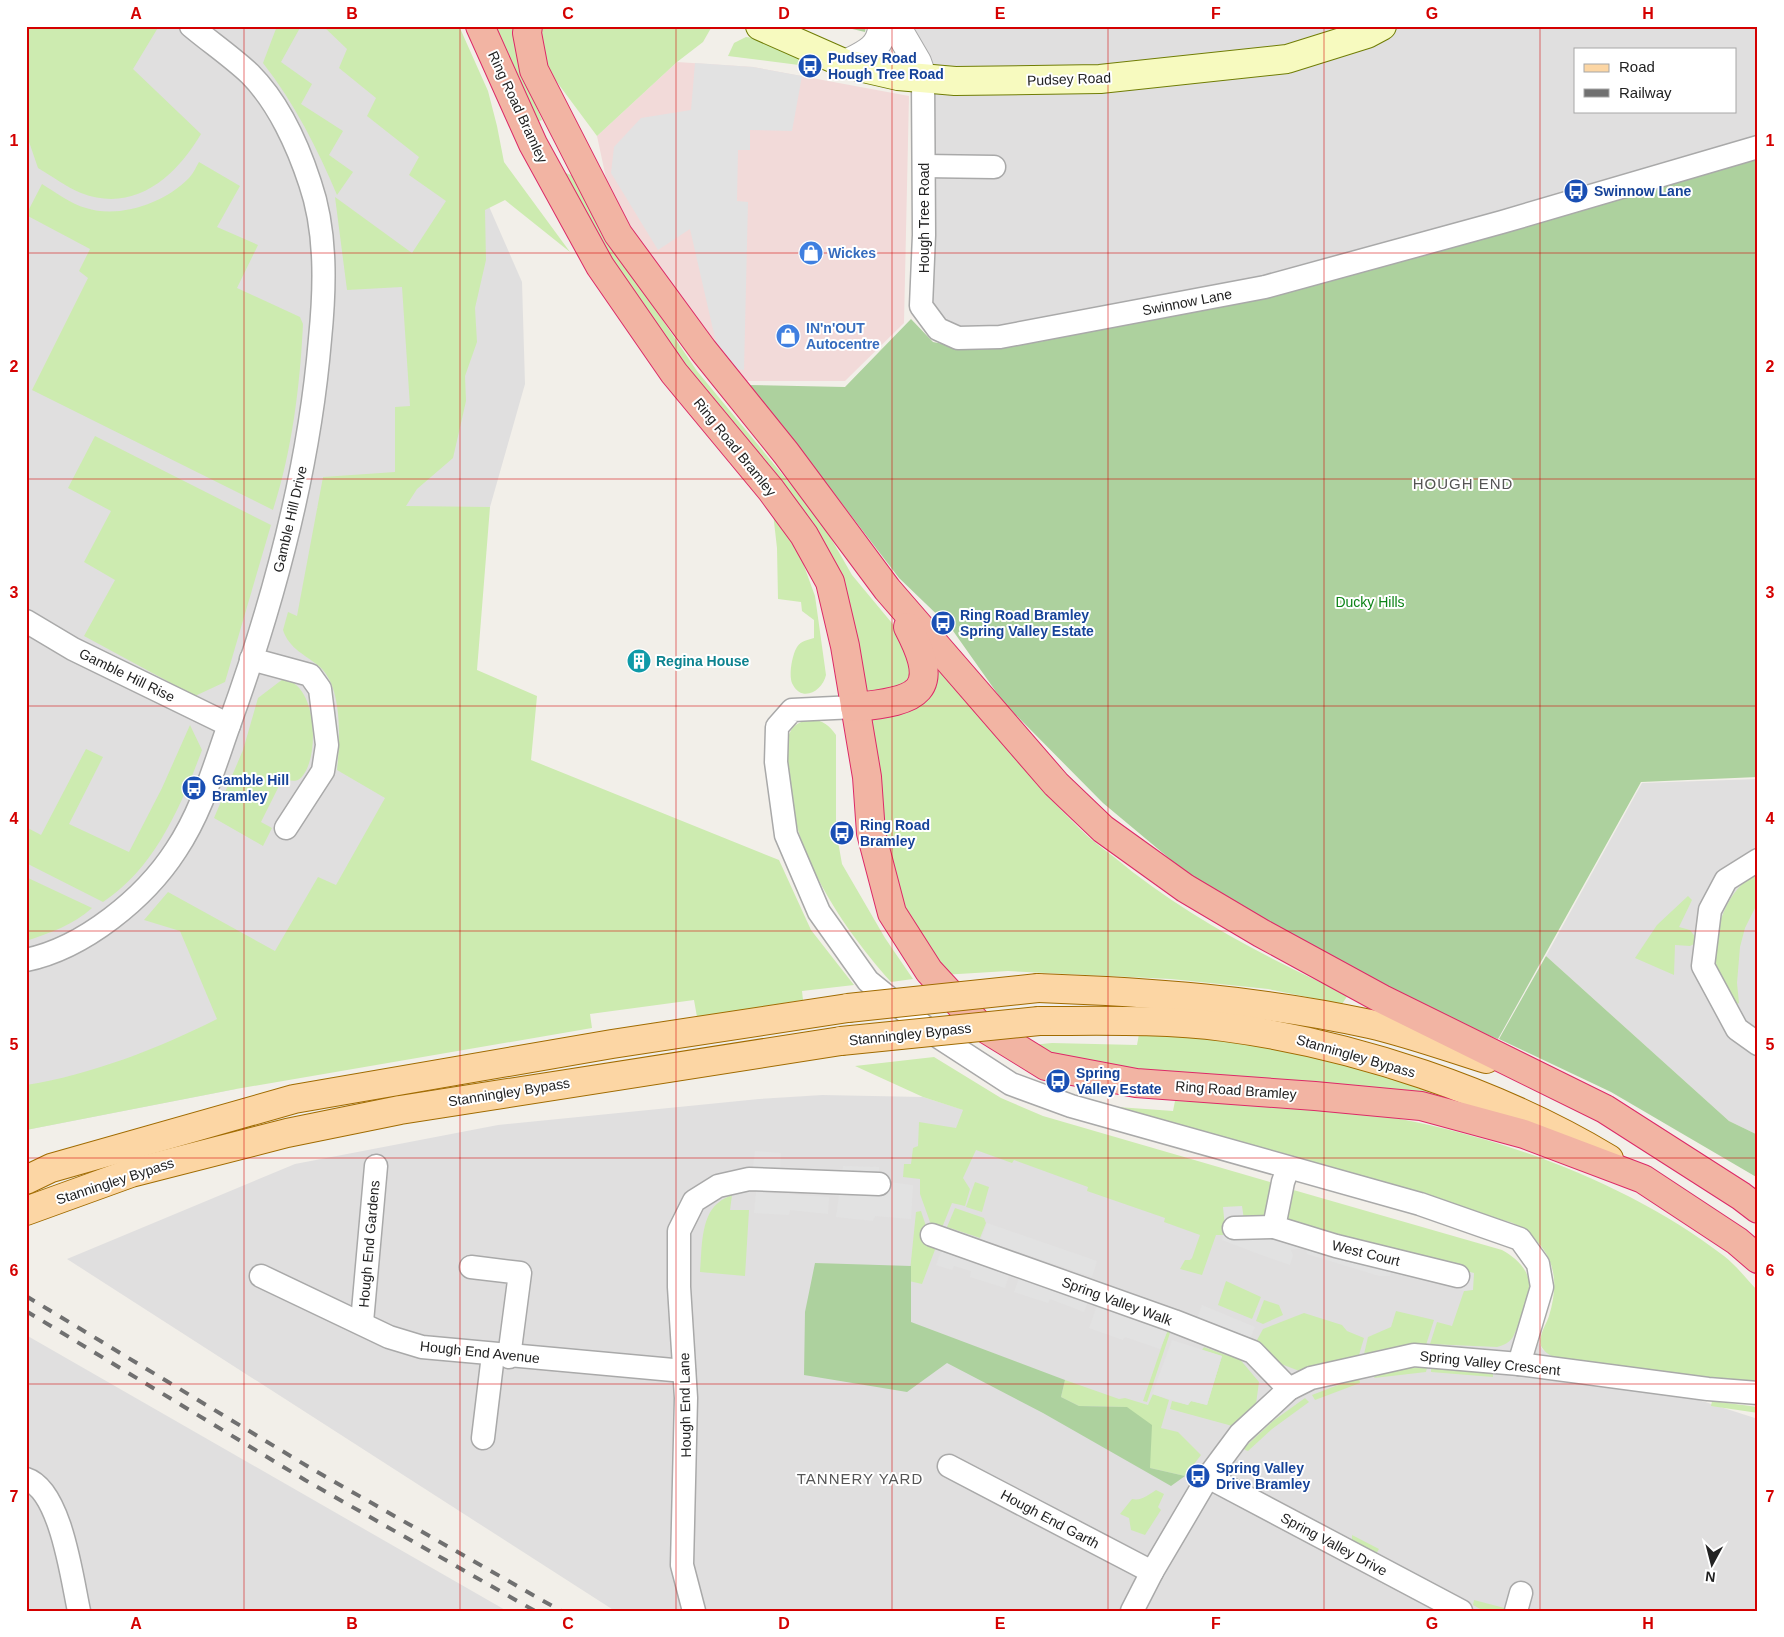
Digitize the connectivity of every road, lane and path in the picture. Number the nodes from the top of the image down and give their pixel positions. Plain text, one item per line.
1 (191, 26) edge
2 (480, 26) edge
3 (528, 26) edge
4 (760, 26) edge
5 (882, 26) edge
6 (896, 26) edge
7 (1382, 26) edge
8 (846, 64) junction
9 (922, 79) junction
10 (1758, 147) edge
11 (924, 166) junction
12 (994, 167) dead end
13 (958, 338) joint
14 (888, 588) junction
15 (26, 621) edge
16 (251, 659) junction
17 (855, 708) junction
18 (229, 725) junction
19 (286, 828) dead end
20 (1758, 860) edge
21 (26, 960) edge
22 (1758, 1044) edge
23 (1530, 1072) junction
24 (376, 1166) dead end
25 (1288, 1168) junction
26 (38, 1171) edge
27 (131, 1173) junction
28 (1642, 1179) junction
29 (26, 1180) edge
30 (879, 1184) dead end
31 (1758, 1209) edge
32 (26, 1211) edge
33 (26, 1227) edge
34 (1234, 1228) dead end
35 (1274, 1228) junction
36 (932, 1235) dead end
37 (1758, 1258) edge
38 (471, 1267) dead end
39 (261, 1276) dead end
40 (1458, 1276) dead end
41 (362, 1322) junction
42 (501, 1356) junction
43 (1519, 1364) junction
44 (684, 1370) junction
45 (1289, 1389) junction
46 (1758, 1393) edge
47 (483, 1438) dead end
48 (949, 1466) dead end
49 (1208, 1477) junction
50 (26, 1479) edge
51 (1152, 1572) junction
52 (79, 1611) edge
53 (694, 1611) edge
54 (1132, 1611) edge
55 (1461, 1611) edge

1 - 16 street, Gamble Hill Drive
2 - 17 highway, Ring Road Bramley
3 - 14 highway
4 - 8 main road, Pudsey Road
5 - 8 street
6 - 9 street
7 - 9 main road, Pudsey Road
8 - 9 main road, Pudsey Road
9 - 11 street, Hough Tree Road
10 - 13 street, Swinnow Lane
11 - 12 street
11 - 13 street, Hough Tree Road
14 - 17 highway
14 - 23 highway
15 - 18 street, Gamble Hill Rise
16 - 18 street, Gamble Hill Drive
16 - 19 street
17 - 25 street
17 - 28 highway, Ring Road Bramley
18 - 21 street, Gamble Hill Drive
20 - 22 street
23 - 26 main road, Stanningley Bypass, bridge
23 - 31 highway, Stanningley Bypass
24 - 41 street, Hough End Gardens
25 - 35 street
25 - 43 street
26 - 29 main road, Stanningley Bypass
27 - 28 main road, Stanningley Bypass, bridge
27 - 32 main road, Stanningley Bypass
27 - 33 main road
28 - 37 highway, Stanningley Bypass
30 - 44 street, Hough End Lane
34 - 35 street, West Court
35 - 40 street, West Court
36 - 45 street, Spring Valley Walk
38 - 42 street
39 - 41 street, Hough End Avenue
41 - 42 street, Hough End Avenue
42 - 44 street, Hough End Avenue
42 - 47 street
43 - 45 street, Spring Valley Crescent
43 - 46 street, Spring Valley Crescent
44 - 53 street, Hough End Lane
45 - 49 street, Spring Valley Crescent
48 - 51 street, Hough End Garth
49 - 51 street, Spring Valley Crescent
49 - 55 street, Spring Valley Drive
50 - 52 street
51 - 54 street, Spring Valley Crescent

